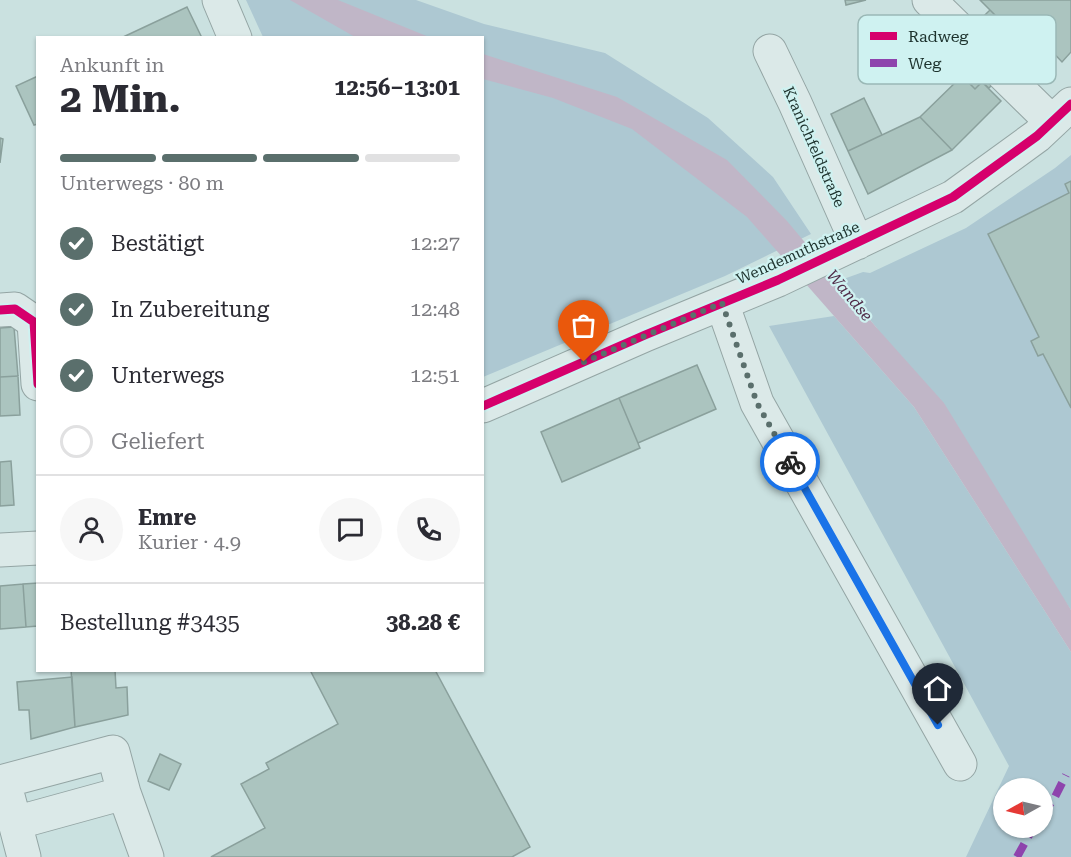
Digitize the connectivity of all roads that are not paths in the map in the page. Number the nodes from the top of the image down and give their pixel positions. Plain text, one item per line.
1 (219, 0) edge
2 (929, 0) edge
3 (944, 15) tunnel mouth
4 (234, 36) edge
5 (770, 51) dead end
6 (1018, 84) tunnel mouth
7 (1062, 113) edge
8 (844, 249) junction
9 (722, 303) junction
10 (0, 310) edge
11 (36, 353) edge
12 (484, 406) edge
13 (36, 548) edge
14 (0, 550) edge
15 (960, 764) dead end
16 (124, 793) junction
17 (15, 823) junction
18 (24, 857) edge
19 (147, 857) edge

1 - 4 street
2 - 3 street
5 - 8 street, Kranichfeldstraße
6 - 7 street
7 - 8 street, Wendemuthstraße
8 - 9 street, Wendemuthstraße
9 - 12 street, Wendemuthstraße
9 - 15 street
10 - 11 street
13 - 14 street
16 - 17 street
16 - 17 street
16 - 19 street
17 - 18 street

